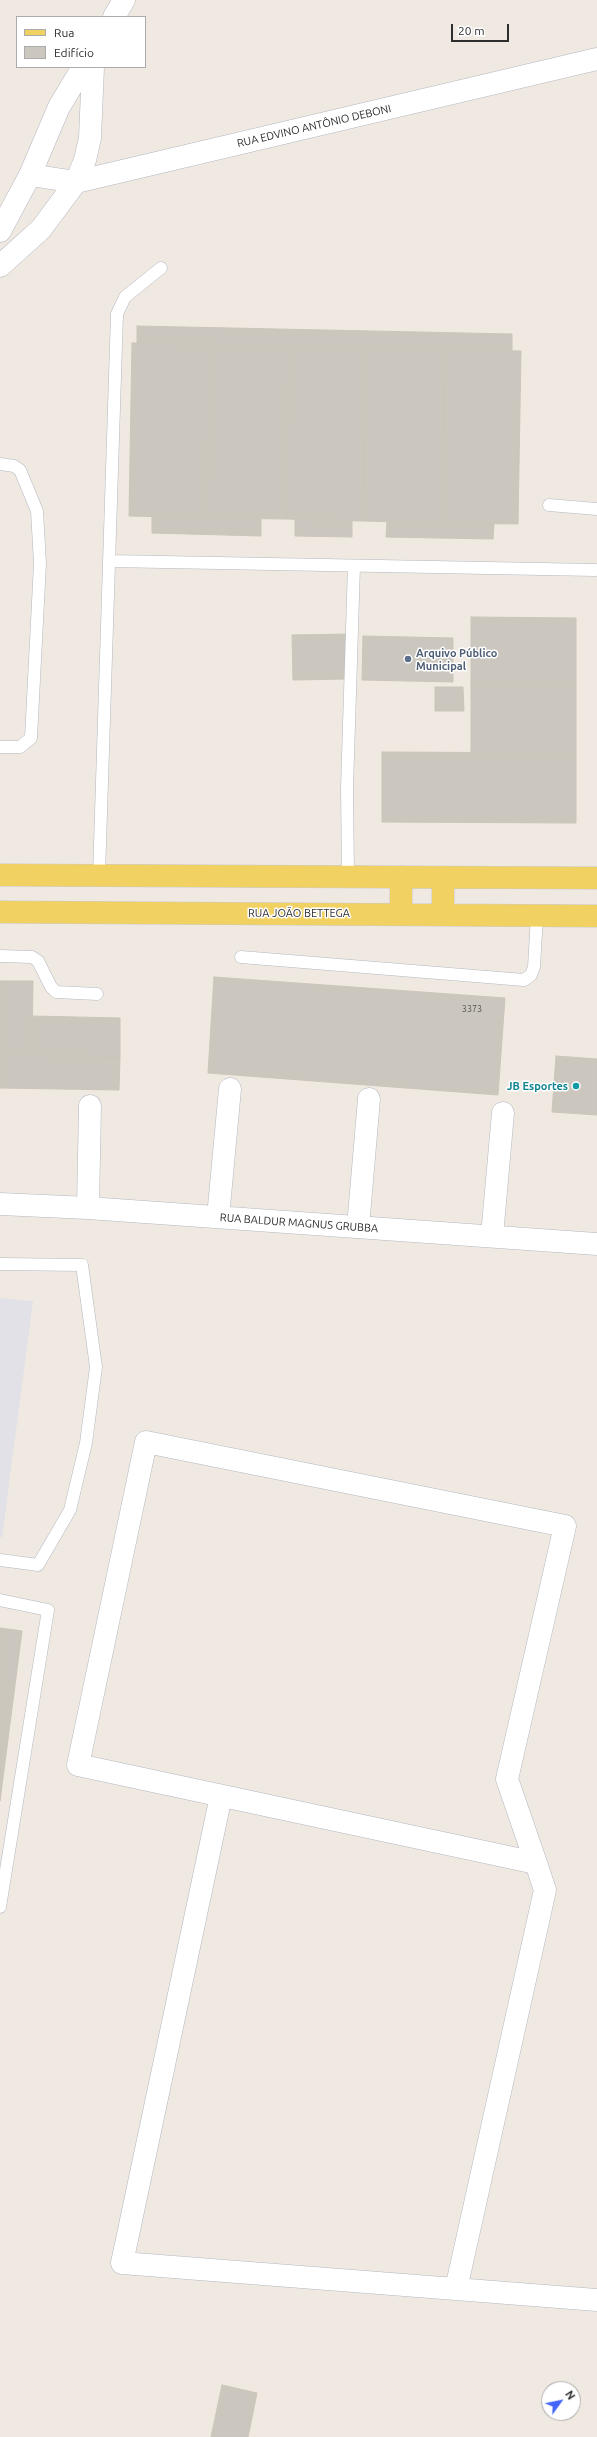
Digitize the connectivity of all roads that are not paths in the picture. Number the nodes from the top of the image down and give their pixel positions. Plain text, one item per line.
1 (124, 0) edge
2 (115, 16) edge
3 (597, 59) edge
4 (82, 68) edge
5 (93, 68) edge
6 (30, 175) junction
7 (76, 182) junction
8 (0, 231) edge
9 (0, 266) edge
10 (161, 268) dead end
11 (0, 464) edge
12 (549, 505) dead end
13 (597, 509) edge
14 (109, 561) junction
15 (354, 566) junction
16 (595, 570) dead end
17 (0, 747) edge
18 (0, 875) edge
19 (99, 875) junction
20 (348, 877) junction
21 (401, 877) junction
22 (443, 877) junction
23 (597, 878) edge
24 (0, 912) edge
25 (401, 914) junction
26 (443, 914) junction
27 (537, 916) junction
28 (597, 916) edge
29 (0, 956) edge
30 (241, 957) dead end
31 (97, 994) dead end
32 (230, 1089) dead end
33 (369, 1100) dead end
34 (90, 1106) dead end
35 (503, 1113) dead end
36 (0, 1204) edge
37 (88, 1208) junction
38 (218, 1217) junction
39 (358, 1227) junction
40 (492, 1236) junction
41 (597, 1244) edge
42 (0, 1264) edge
43 (0, 1271) edge
44 (0, 1560) edge
45 (0, 1600) edge
46 (221, 1796) junction
47 (536, 1863) junction
48 (0, 1907) edge
49 (456, 2289) junction
50 (597, 2300) edge

1 - 2 street
3 - 7 street, RUA EDVINO ANTÔNIO DEBONI
4 - 6 street
5 - 7 street
6 - 7 street, RUA EDVINO ANTÔNIO DEBONI
6 - 8 street
7 - 9 street
10 - 14 lane
11 - 17 lane
12 - 13 lane
14 - 15 lane
14 - 19 lane
15 - 16 lane
15 - 20 lane
18 - 19 main road
19 - 20 main road
20 - 21 main road
21 - 22 main road
21 - 25 main road
22 - 23 main road
22 - 26 main road
24 - 25 main road, RUA JOÃO BETTEGA
25 - 26 main road, RUA JOÃO BETTEGA
26 - 27 main road, RUA JOÃO BETTEGA
27 - 28 main road, RUA JOÃO BETTEGA
27 - 30 lane
29 - 31 lane
32 - 38 street
33 - 39 street
34 - 37 street
35 - 40 street
36 - 37 street, RUA BALDUR MAGNUS GRUBBA
37 - 38 street, RUA BALDUR MAGNUS GRUBBA
38 - 39 street, RUA BALDUR MAGNUS GRUBBA
39 - 40 street, RUA BALDUR MAGNUS GRUBBA
40 - 41 street, RUA BALDUR MAGNUS GRUBBA
42 - 43 lane
42 - 44 lane
45 - 48 lane
46 - 47 street
46 - 47 street
46 - 49 street
47 - 49 street
49 - 50 street

